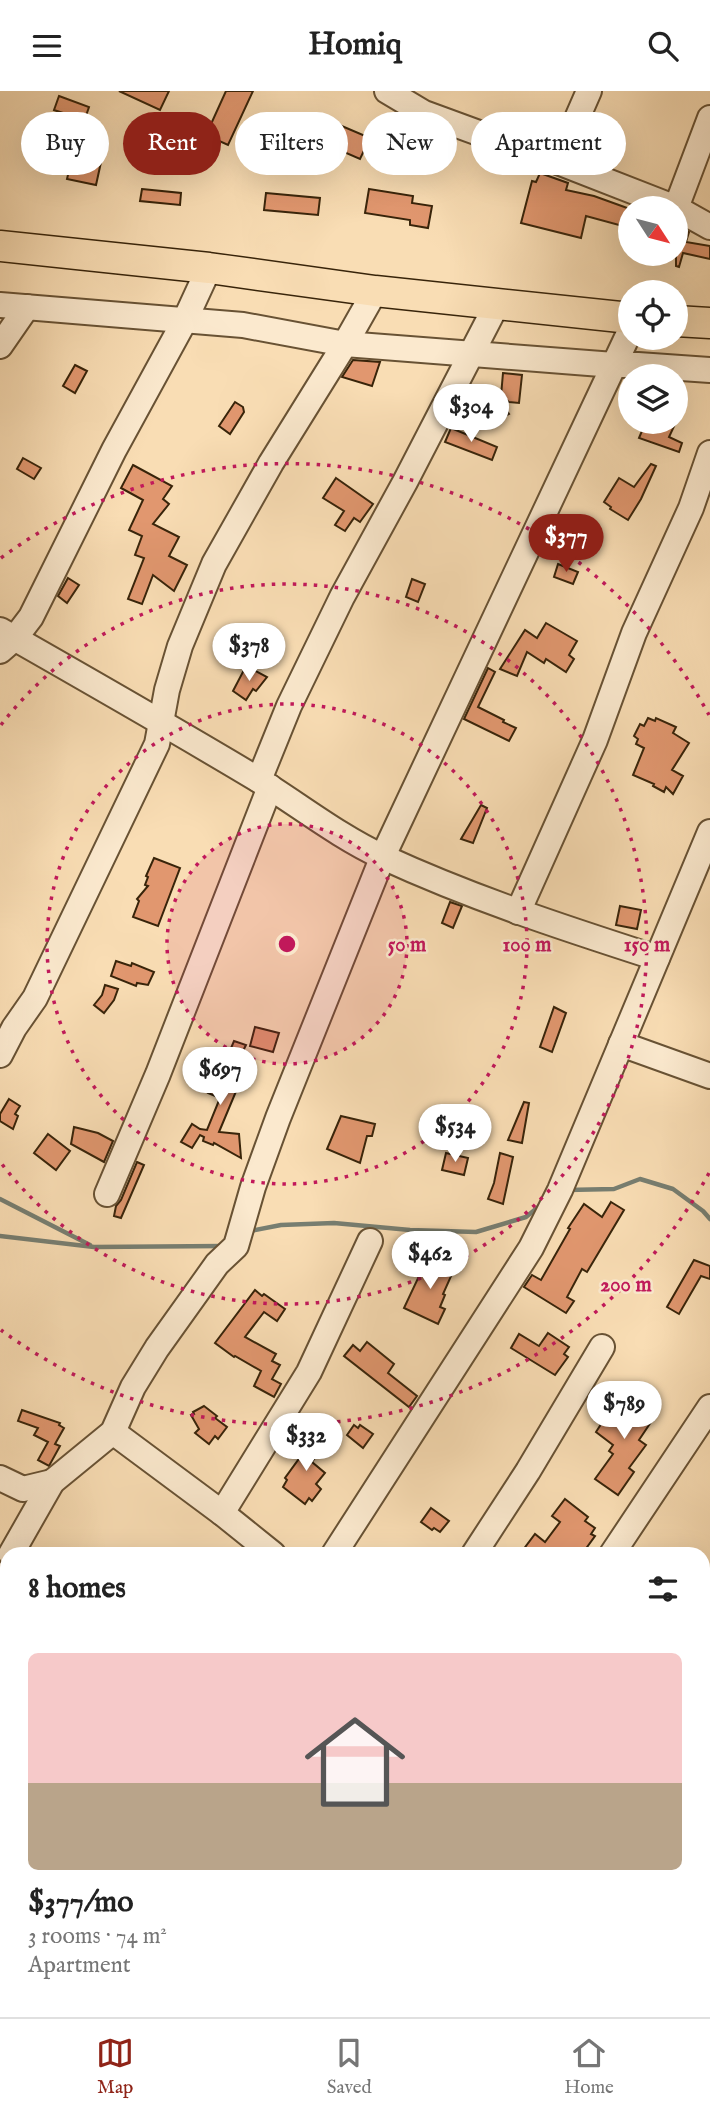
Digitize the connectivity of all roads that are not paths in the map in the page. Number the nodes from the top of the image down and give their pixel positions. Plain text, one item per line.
1 (387, 91) edge
2 (589, 91) edge
3 (426, 102) edge
4 (580, 112) edge
5 (710, 118) edge
6 (471, 122) edge
7 (591, 175) edge
8 (645, 196) edge
9 (681, 196) edge
10 (688, 215) edge
11 (710, 227) edge
12 (0, 246) edge
13 (209, 268) junction
14 (374, 291) junction
15 (497, 304) junction
16 (0, 305) edge
17 (27, 307) junction
18 (618, 317) edge
19 (185, 320) junction
20 (688, 322) edge
21 (710, 323) edge
22 (345, 344) junction
23 (0, 345) edge
24 (621, 350) edge
25 (472, 354) junction
26 (614, 365) junction
27 (710, 370) edge
28 (710, 453) edge
29 (5, 640) edge
30 (161, 722) junction
31 (264, 784) junction
32 (709, 839) edge
33 (383, 856) junction
34 (518, 912) junction
35 (657, 958) junction
36 (7, 1028) edge
37 (621, 1044) junction
38 (0, 1055) edge
39 (710, 1076) edge
40 (107, 1194) dead end
41 (370, 1241) dead end
42 (602, 1346) dead end
43 (710, 1407) edge
44 (113, 1432) junction
45 (0, 1478) edge
46 (52, 1482) junction
47 (222, 1513) junction
48 (15, 1547) edge
49 (264, 1547) edge
50 (339, 1547) edge
51 (478, 1547) edge
52 (617, 1547) edge

1 - 3 street
2 - 4 street
3 - 6 street
5 - 9 street
7 - 8 street
10 - 11 street
12 - 13 main road
13 - 14 main road
13 - 19 street
14 - 15 main road
14 - 22 street
15 - 18 main road
15 - 25 street
16 - 17 street
17 - 19 street
17 - 23 street
19 - 22 street
19 - 29 street
20 - 21 main road
22 - 25 street
22 - 30 street
24 - 26 street
25 - 26 street
25 - 31 street
26 - 27 street
26 - 33 street
28 - 34 street
29 - 30 street
30 - 31 street
30 - 36 street
31 - 33 street
31 - 40 street
32 - 35 street
33 - 34 street
33 - 44 street
34 - 35 street
35 - 37 street
36 - 38 street
37 - 39 street
37 - 50 street
41 - 47 street
42 - 51 street
43 - 52 street
44 - 46 street
44 - 47 street
45 - 46 street
46 - 48 street
47 - 49 street

